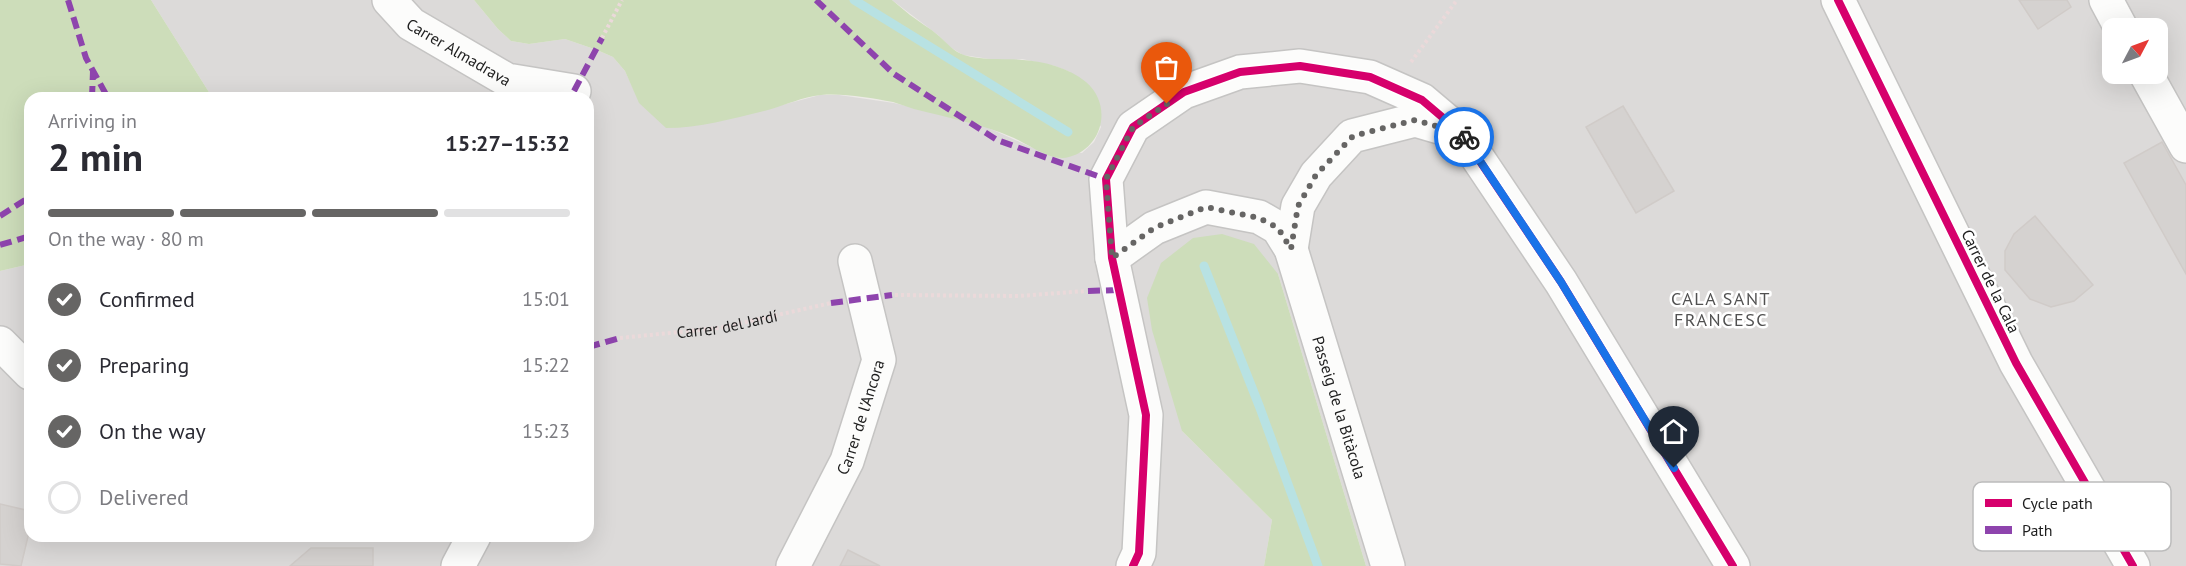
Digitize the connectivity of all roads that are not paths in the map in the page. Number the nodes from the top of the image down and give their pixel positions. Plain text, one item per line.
1 (389, 0) edge
2 (1838, 0) edge
3 (2106, 0) edge
4 (2116, 18) edge
5 (2152, 84) edge
6 (574, 91) dead end
7 (1461, 133) junction
8 (2186, 146) edge
9 (1291, 249) junction
10 (1112, 258) junction
11 (855, 261) dead end
12 (0, 343) edge
13 (24, 367) edge
14 (2085, 482) edge
15 (471, 542) edge
16 (2124, 551) edge
17 (458, 566) edge
18 (793, 566) edge
19 (1133, 566) edge
20 (1388, 566) edge
21 (1733, 566) edge
22 (2133, 566) edge

1 - 6 street, Carrer Almadrava
2 - 14 street, Carrer de la Cala
3 - 4 street
5 - 8 street
7 - 9 street
7 - 10 street
7 - 21 street
9 - 10 street
9 - 20 street, Passeig de la Bitàcola
10 - 19 street
11 - 18 street, Carrer de l'Ancora
12 - 13 street
15 - 17 street
16 - 22 street, Carrer de la Cala

